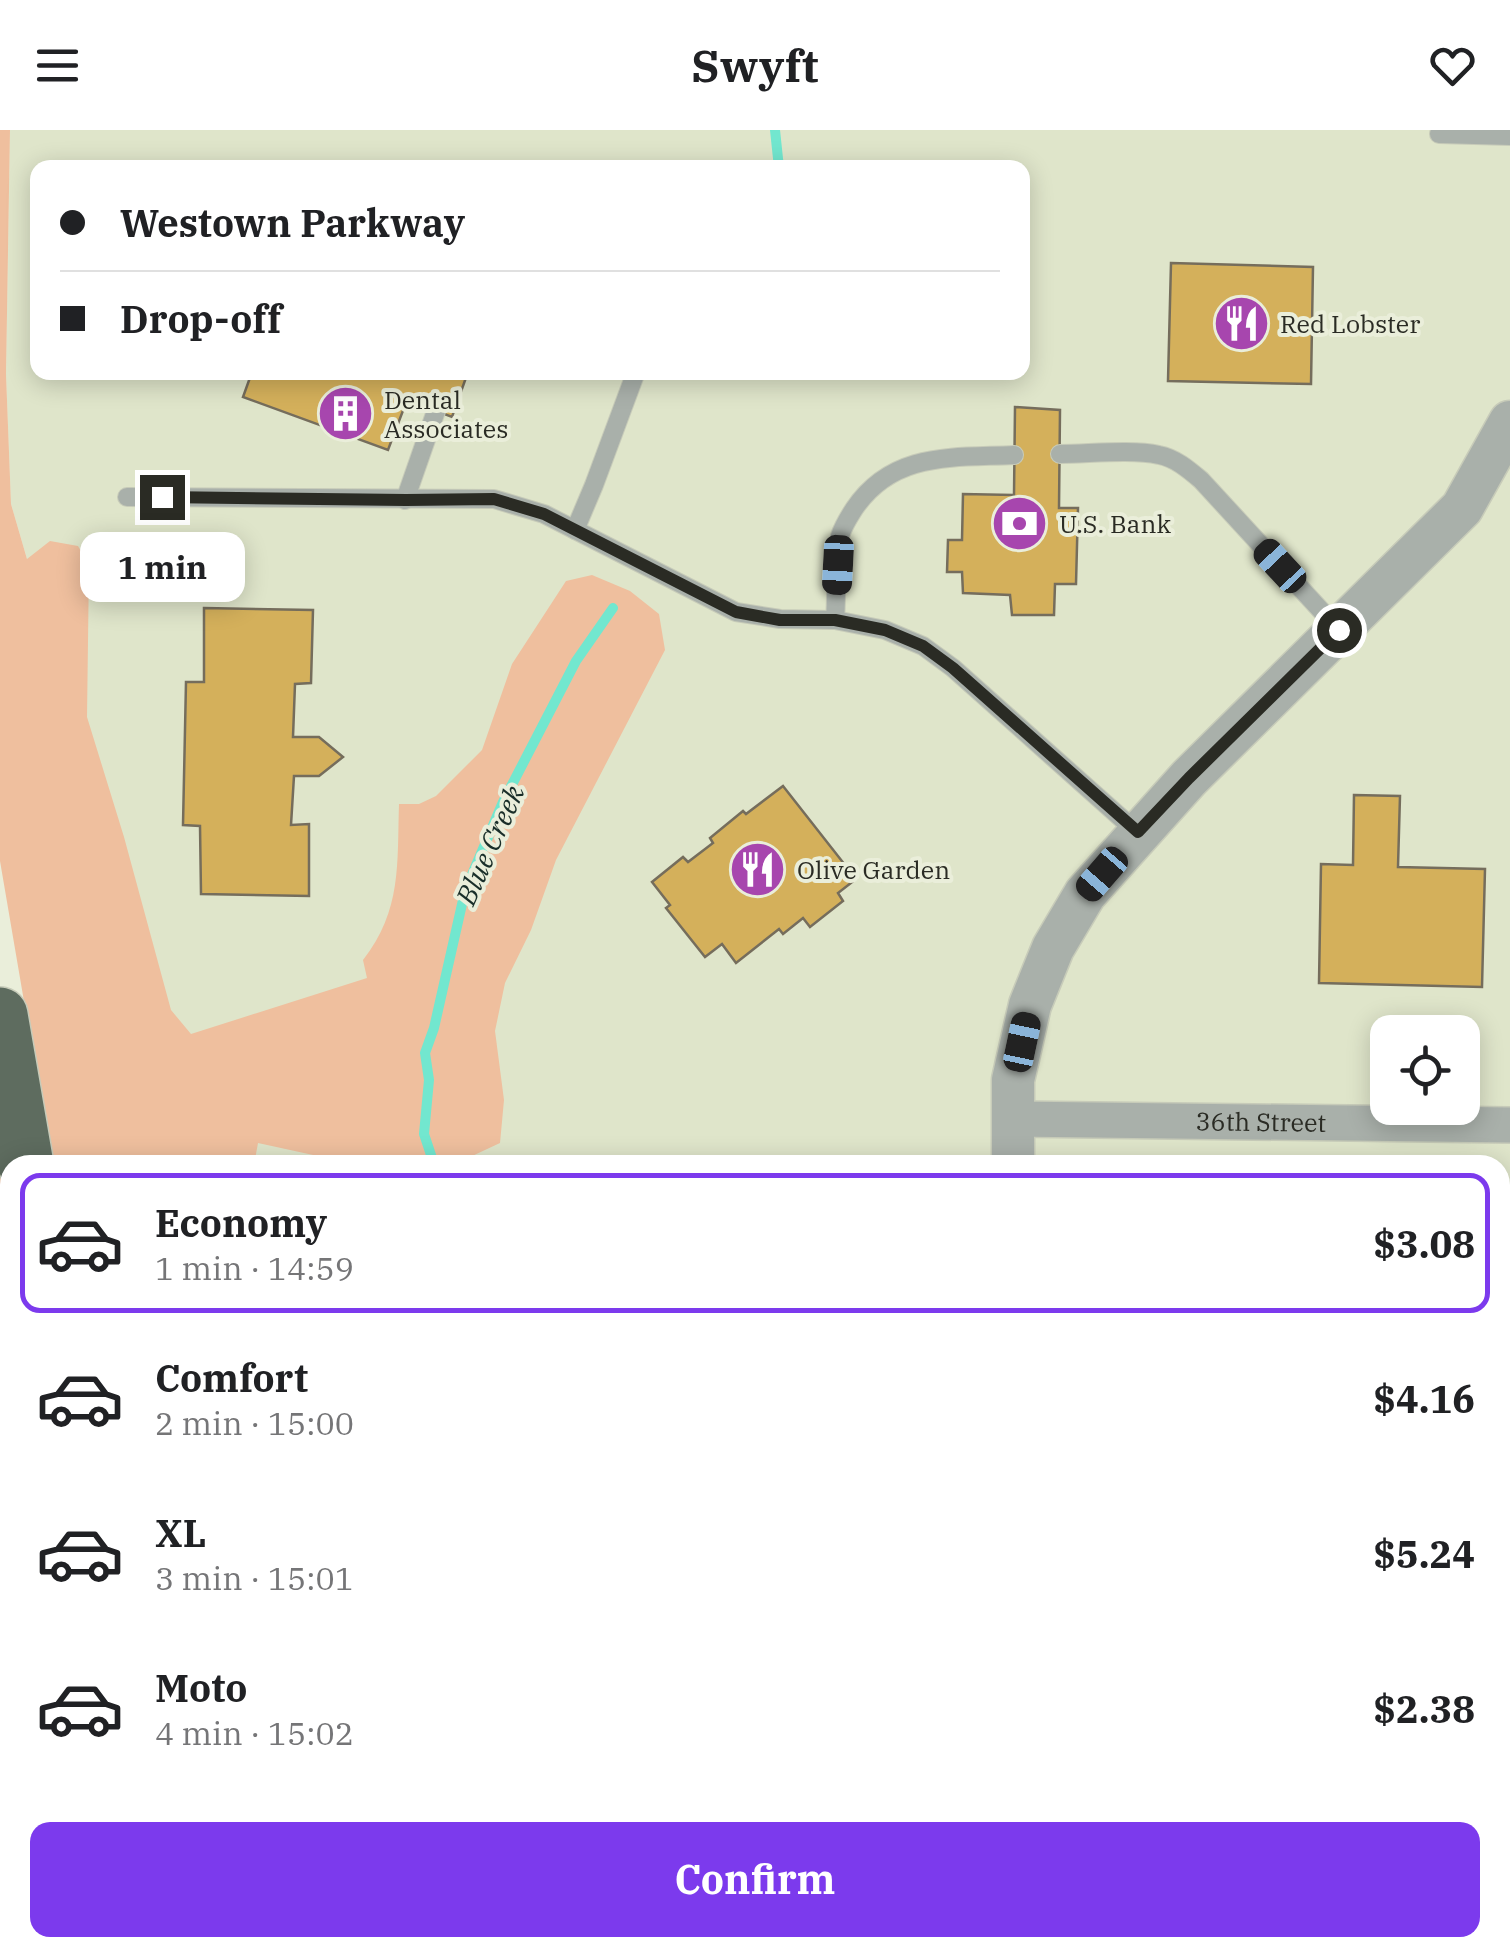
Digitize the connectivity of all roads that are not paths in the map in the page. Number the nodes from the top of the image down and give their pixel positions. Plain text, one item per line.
1 (1439, 134) dead end
2 (1510, 136) edge
3 (633, 380) edge
4 (436, 411) dead end
5 (1510, 422) edge
6 (1014, 454) dead end
7 (1060, 454) dead end
8 (1500, 465) edge
9 (127, 497) dead end
10 (406, 500) junction
11 (575, 530) junction
12 (835, 620) junction
13 (1339, 630) junction
14 (1138, 832) junction
15 (0, 1015) edge
16 (1013, 1119) junction
17 (1510, 1125) edge
18 (24, 1155) edge
19 (1012, 1155) edge

1 - 2 lane
3 - 11 lane
4 - 10 lane
5 - 8 street
6 - 12 lane
7 - 13 lane
8 - 13 street
9 - 10 lane
10 - 11 lane
11 - 12 lane
12 - 14 lane
13 - 14 street
14 - 16 street
15 - 18 highway
16 - 17 street, 36th Street
16 - 19 street

